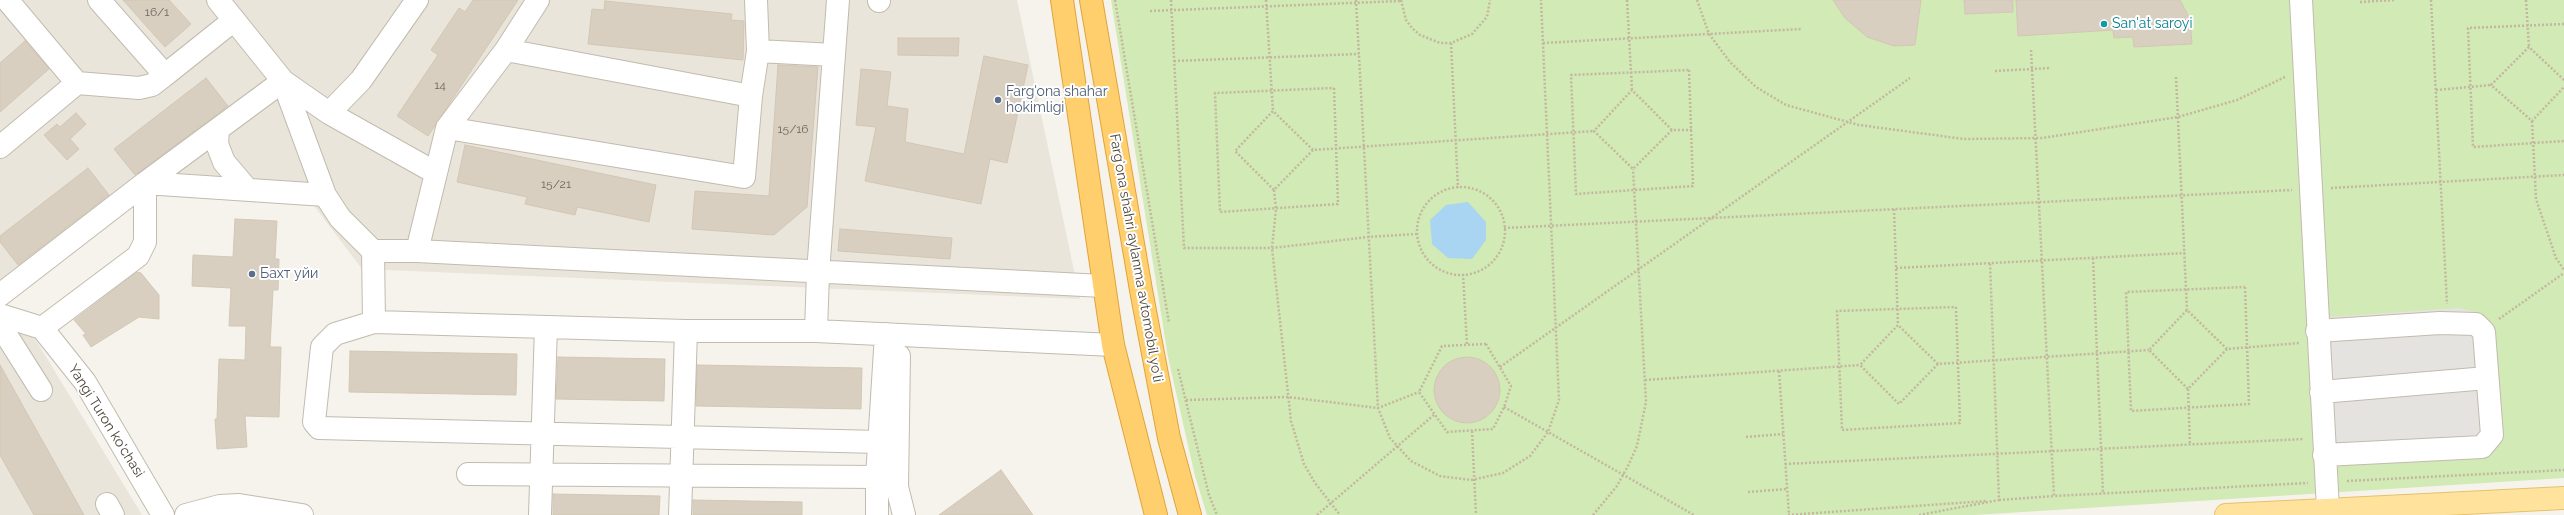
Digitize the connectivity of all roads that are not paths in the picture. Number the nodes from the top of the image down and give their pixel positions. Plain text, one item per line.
1 (99, 0) edge
2 (218, 0) edge
3 (417, 0) edge
4 (538, 0) edge
5 (756, 0) edge
6 (838, 0) edge
7 (1062, 0) edge
8 (1091, 0) edge
9 (2301, 0) edge
10 (6, 2) edge
11 (234, 20) junction
12 (506, 50) junction
13 (758, 51) junction
14 (834, 55) junction
15 (165, 75) junction
16 (283, 81) junction
17 (76, 83) junction
18 (751, 96) junction
19 (328, 113) junction
20 (447, 128) junction
21 (218, 129) junction
22 (0, 147) edge
23 (436, 173) junction
24 (145, 182) junction
25 (247, 189) junction
26 (325, 195) junction
27 (373, 251) junction
28 (417, 251) junction
29 (818, 273) junction
30 (1103, 286) junction
31 (0, 299) edge
32 (374, 322) junction
33 (0, 325) edge
34 (546, 327) junction
35 (42, 328) junction
36 (686, 330) junction
37 (816, 331) junction
38 (893, 335) junction
39 (2318, 336) junction
40 (1112, 345) junction
41 (2487, 378) junction
42 (40, 390) dead end
43 (2320, 392) junction
44 (542, 435) junction
45 (682, 436) junction
46 (879, 442) junction
47 (2324, 447) junction
48 (468, 474) dead end
49 (541, 475) junction
50 (681, 475) junction
51 (877, 477) junction
52 (2564, 498) edge
53 (2328, 509) junction
54 (163, 515) edge
55 (186, 515) edge
56 (302, 515) edge
57 (540, 515) edge
58 (680, 515) edge
59 (877, 515) edge
60 (904, 515) edge
61 (1156, 515) edge
62 (1190, 515) edge
63 (2226, 515) edge

1 - 15 street
2 - 11 street
3 - 19 street
4 - 12 street
5 - 13 street
6 - 14 street
7 - 30 highway
8 - 62 highway, Fargʻona shahri aylanma avtomobil yoʻli
9 - 39 street
10 - 17 street
11 - 15 street
11 - 16 street
12 - 18 street
12 - 20 street
13 - 14 street
13 - 18 street
14 - 29 street
15 - 17 street
16 - 19 street
16 - 21 street
16 - 26 street
17 - 22 street
18 - 20 street
19 - 23 street
20 - 23 street
21 - 24 street
21 - 25 street
23 - 28 street
24 - 25 street
24 - 31 street
24 - 35 street
25 - 26 street
26 - 27 street
27 - 28 street
27 - 32 street
28 - 29 street
29 - 30 street
29 - 37 street
30 - 40 highway
31 - 35 street
32 - 34 street
32 - 44 street
33 - 42 street
34 - 36 street
34 - 44 street
35 - 54 street, Yangi Turon ko'chasi
36 - 37 street
36 - 45 street
37 - 38 street
38 - 40 street
38 - 46 street
38 - 60 street
39 - 41 street
39 - 43 street
40 - 61 highway
41 - 43 street
41 - 47 street
43 - 47 street
44 - 45 street
44 - 49 street
45 - 46 street
45 - 50 street
46 - 51 street
47 - 53 street
48 - 49 street
49 - 50 street
49 - 57 street
50 - 51 street
50 - 58 street
51 - 59 street
52 - 53 main road
53 - 63 main road
55 - 56 street

